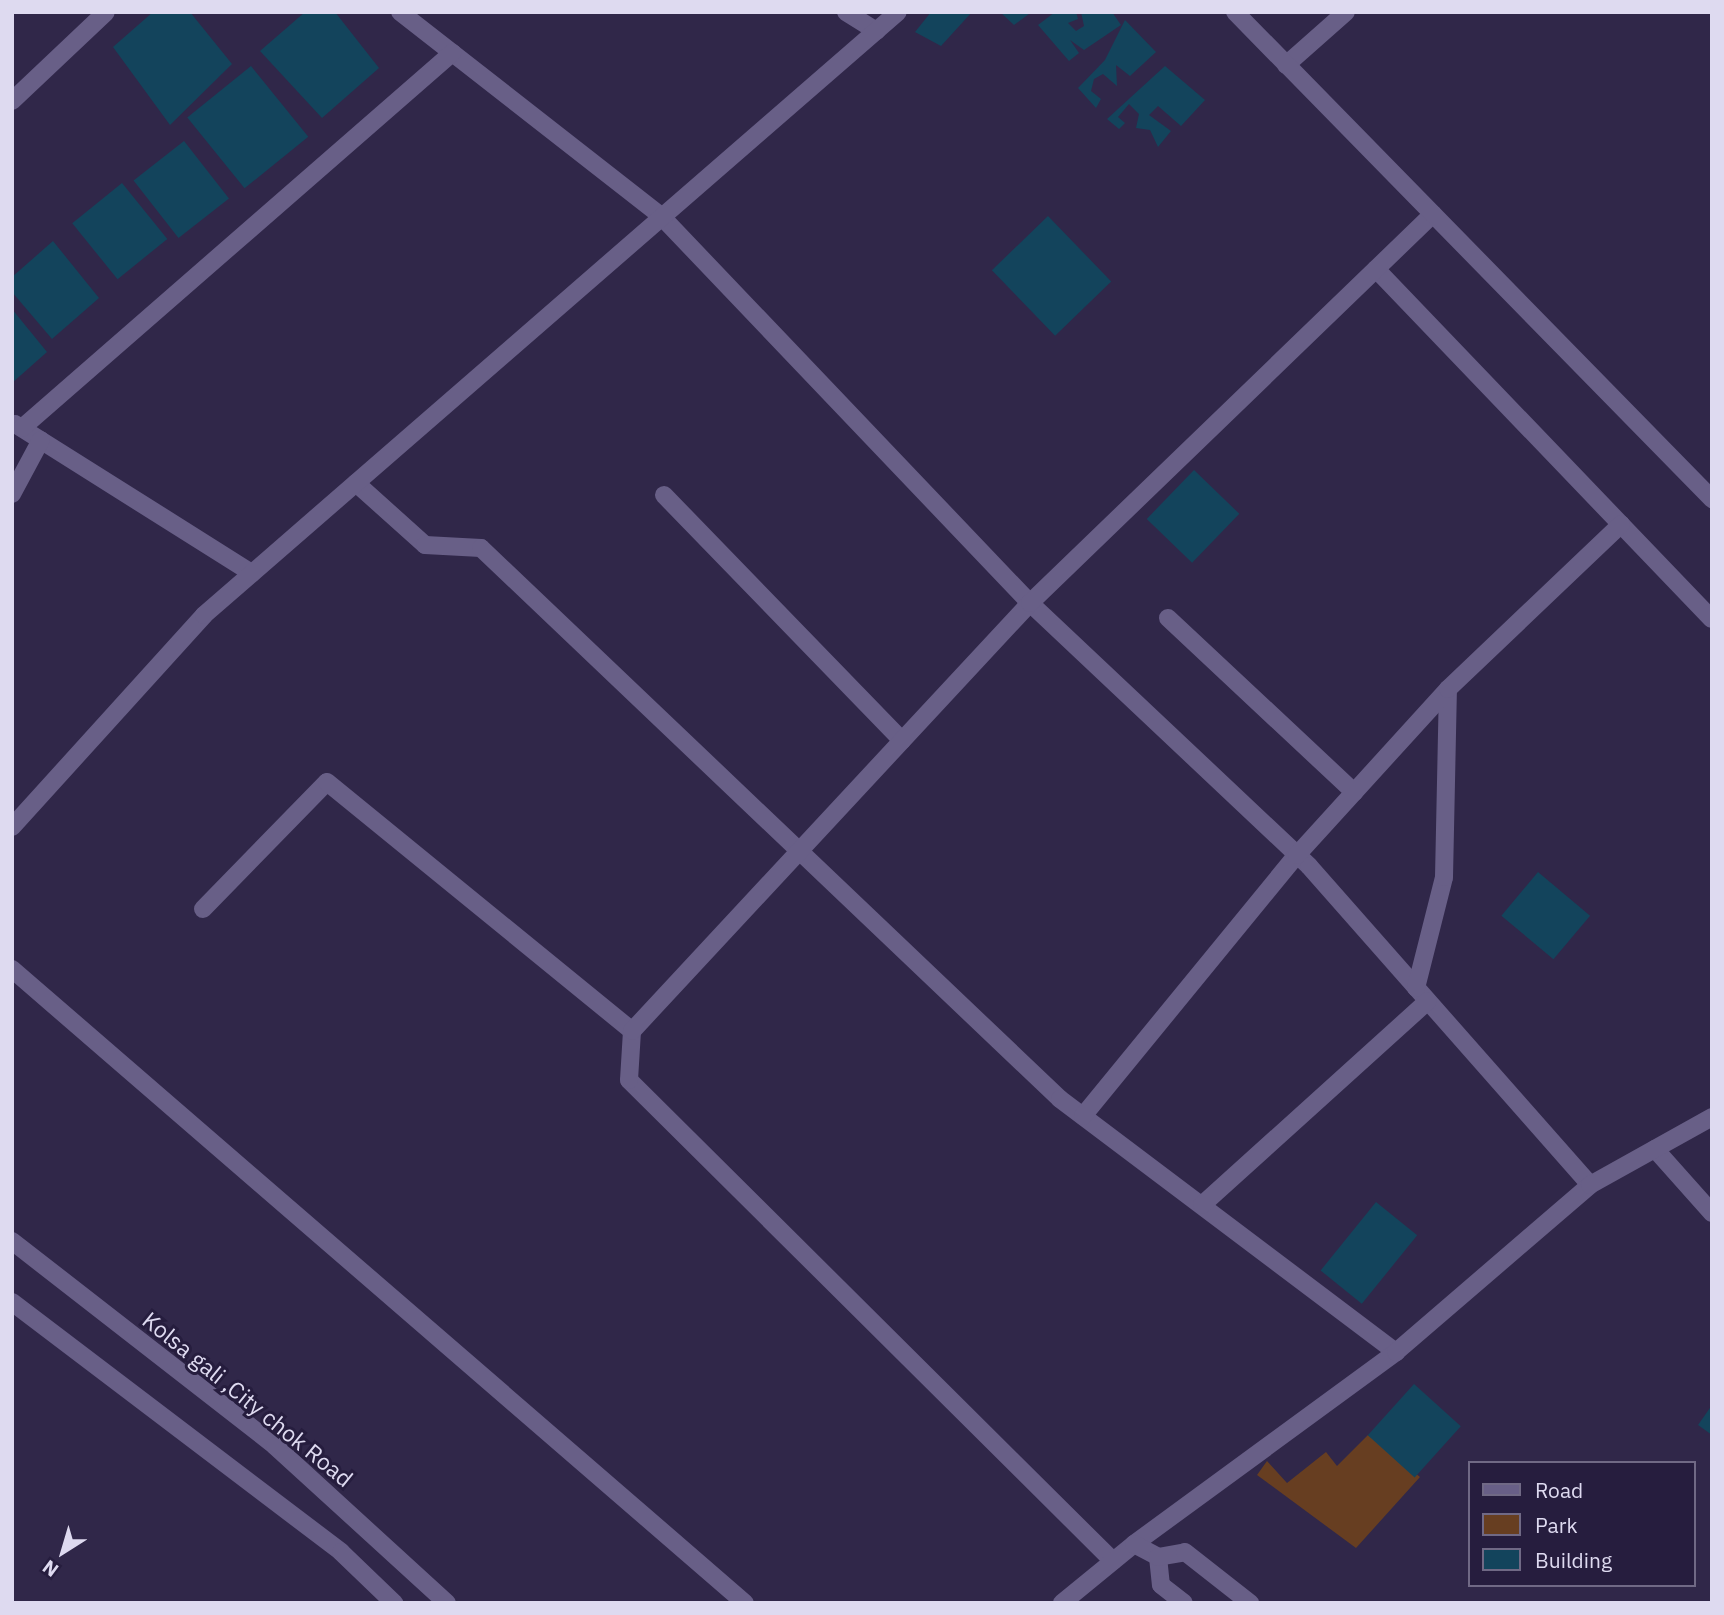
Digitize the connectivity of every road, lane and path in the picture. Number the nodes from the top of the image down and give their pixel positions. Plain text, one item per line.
1 (106, 12) edge
2 (400, 12) edge
3 (846, 12) edge
4 (898, 12) edge
5 (1235, 12) edge
6 (1346, 12) edge
7 (876, 31) junction
8 (452, 52) junction
9 (1286, 65) junction
10 (12, 101) edge
11 (1433, 214) junction
12 (663, 217) junction
13 (1376, 269) junction
14 (17, 425) edge
15 (41, 440) junction
16 (356, 483) junction
17 (12, 494) edge
18 (664, 495) dead end
19 (1712, 499) edge
20 (1621, 524) junction
21 (252, 573) junction
22 (1030, 603) junction
23 (1168, 618) dead end
24 (1712, 619) edge
25 (1448, 689) junction
26 (902, 741) junction
27 (1354, 792) junction
28 (12, 827) edge
29 (802, 849) junction
30 (1297, 855) junction
31 (203, 909) dead end
32 (12, 969) edge
33 (1422, 995) junction
34 (632, 1031) junction
35 (1083, 1116) junction
36 (1712, 1117) edge
37 (1655, 1149) junction
38 (1590, 1185) junction
39 (1202, 1205) junction
40 (1712, 1213) edge
41 (12, 1241) edge
42 (12, 1302) edge
43 (1396, 1352) junction
44 (1134, 1544) junction
45 (1158, 1557) junction
46 (1113, 1561) junction
47 (384, 1599) edge
48 (447, 1603) edge
49 (745, 1603) edge
50 (1062, 1603) edge
51 (1184, 1603) edge
52 (1250, 1603) edge

1 - 10 street
2 - 8 street
3 - 7 street
4 - 7 street
5 - 9 street
6 - 9 street
7 - 12 street
8 - 12 street
8 - 14 street
9 - 11 street
11 - 13 street
11 - 19 street
12 - 16 street
12 - 22 street
13 - 20 street
13 - 22 street
14 - 15 street
15 - 17 street
15 - 21 street
16 - 21 street
16 - 29 street
18 - 26 street
20 - 24 street
20 - 25 street
21 - 28 street
22 - 26 street
22 - 30 street
23 - 27 street
25 - 27 street
25 - 33 street
26 - 29 street
27 - 30 street
29 - 34 street
29 - 35 street
30 - 33 street
30 - 35 street
31 - 34 street
32 - 49 street
33 - 38 street
33 - 39 street
34 - 46 street
35 - 39 street
36 - 37 street
37 - 38 street
37 - 40 street
38 - 43 street
39 - 43 street
41 - 48 street, Kolsa gali ,City chok Road
42 - 47 street
43 - 44 street
44 - 45 street
44 - 46 street
45 - 51 street
45 - 52 street
46 - 50 street

